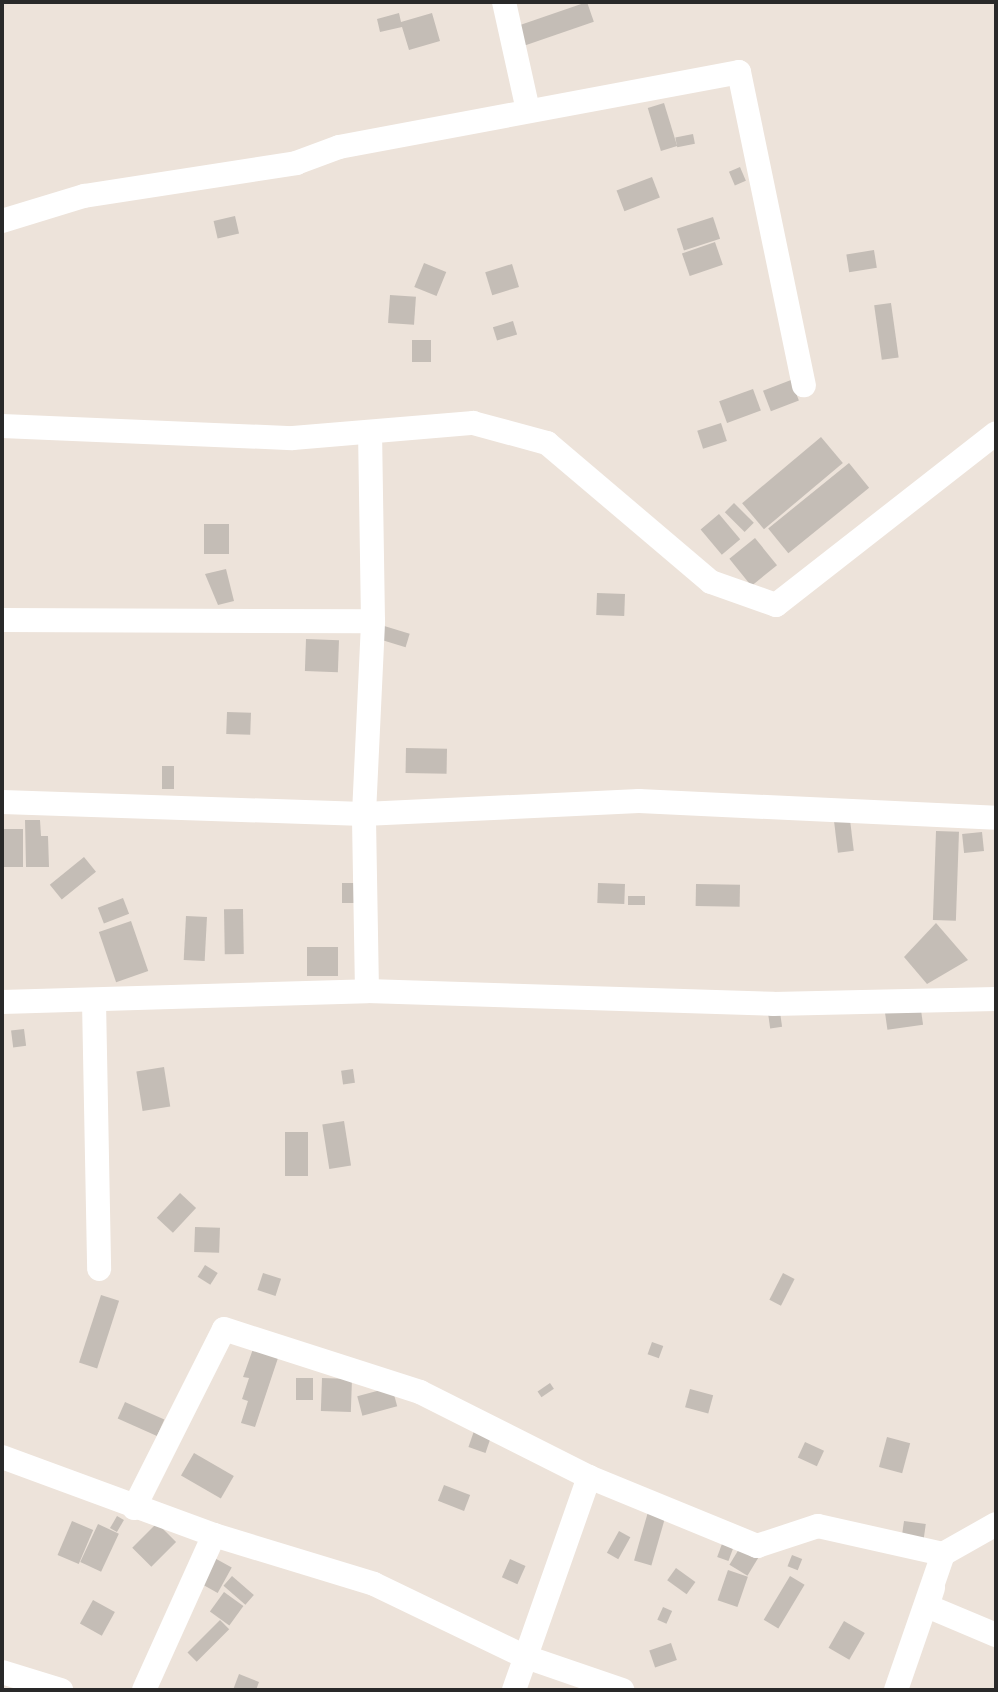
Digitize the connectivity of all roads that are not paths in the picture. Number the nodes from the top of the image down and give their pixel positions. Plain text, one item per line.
1 (504, 2) edge
2 (528, 110) junction
3 (2, 221) edge
4 (804, 385) dead end
5 (2, 426) edge
6 (996, 433) edge
7 (370, 434) junction
8 (2, 620) edge
9 (373, 621) junction
10 (2, 802) edge
11 (364, 814) junction
12 (996, 818) edge
13 (367, 991) junction
14 (996, 999) edge
15 (94, 1001) junction
16 (2, 1002) edge
17 (99, 1269) dead end
18 (2, 1457) edge
19 (589, 1477) junction
20 (134, 1508) junction
21 (996, 1524) edge
22 (214, 1535) junction
23 (943, 1554) junction
24 (996, 1636) edge
25 (526, 1657) junction
26 (2, 1672) edge
27 (61, 1690) edge
28 (144, 1690) edge
29 (514, 1690) edge
30 (622, 1690) edge
31 (895, 1690) edge

1 - 2 street
2 - 3 street
2 - 4 street
5 - 7 street
6 - 7 street
7 - 9 street
8 - 9 street
9 - 11 street
10 - 11 street
11 - 12 street
11 - 13 street
13 - 14 street
13 - 15 street
15 - 16 street
15 - 17 street
18 - 20 street
19 - 20 street
19 - 23 street
19 - 25 street
20 - 22 street
21 - 23 street
22 - 25 street
22 - 28 street
23 - 24 street
23 - 31 street
25 - 29 street
25 - 30 street
26 - 27 street

